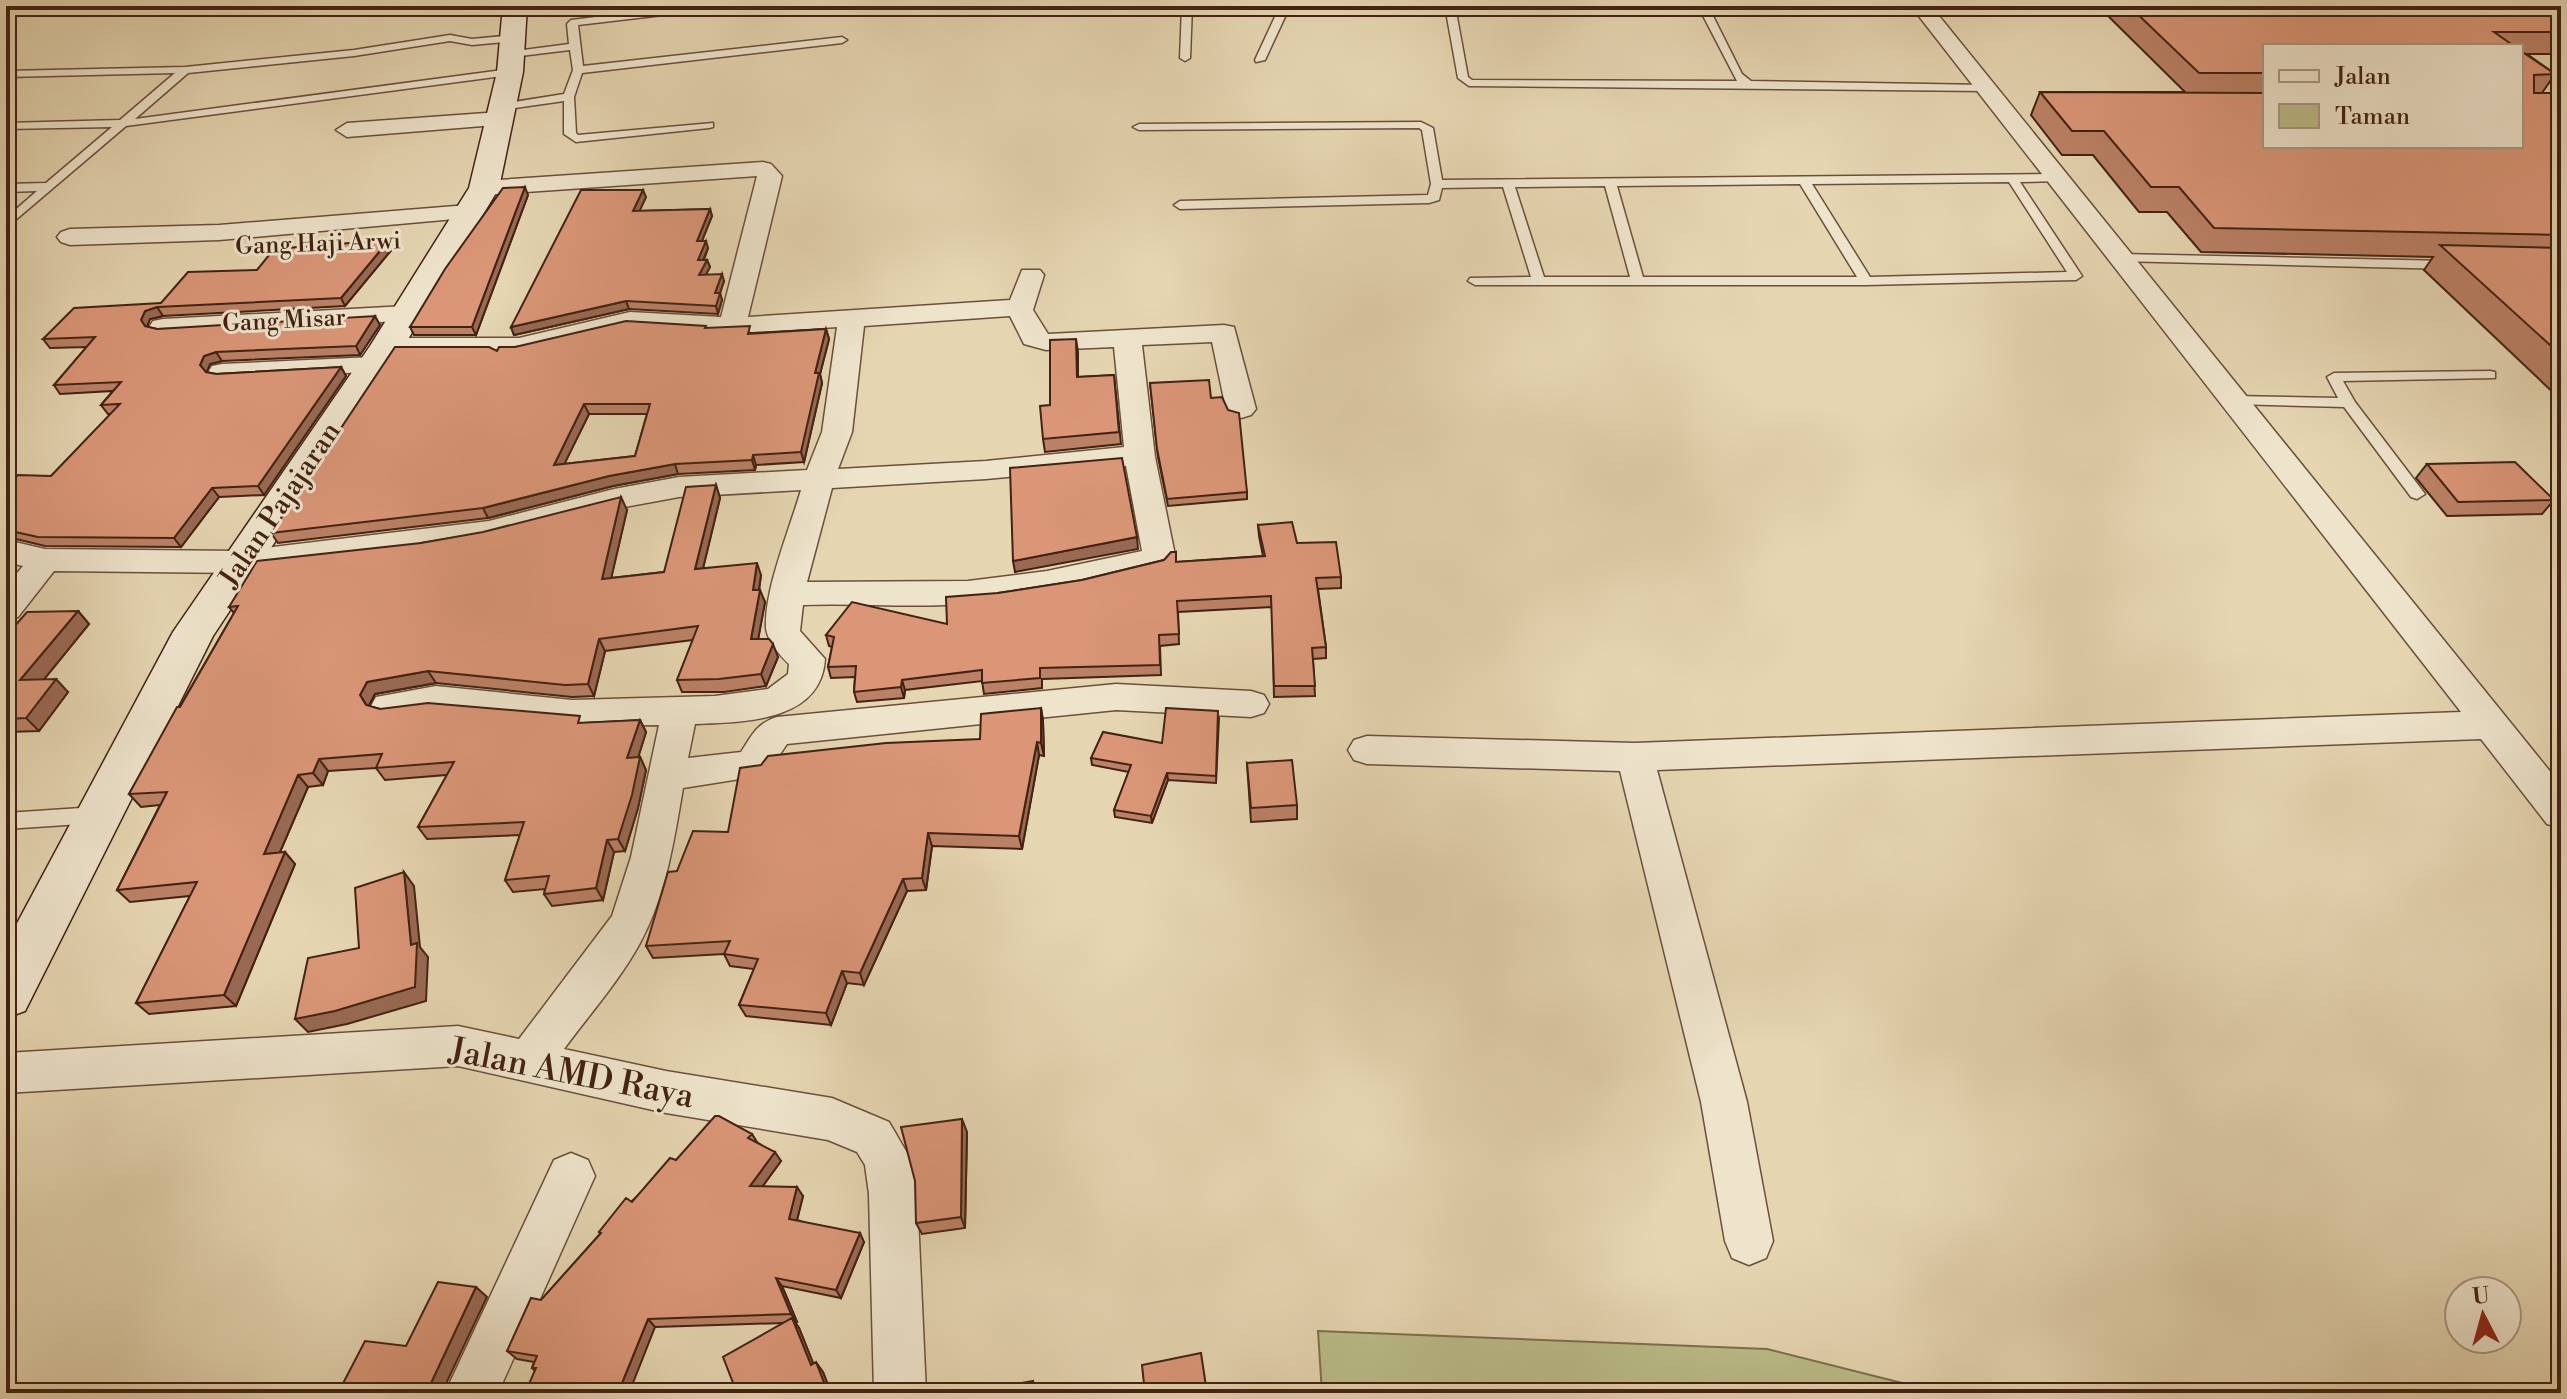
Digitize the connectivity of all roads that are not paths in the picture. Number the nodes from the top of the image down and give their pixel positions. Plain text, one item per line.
1 (714, 6) edge
2 (1187, 6) edge
3 (1285, 6) edge
4 (1450, 6) edge
5 (1703, 6) edge
6 (1921, 6) edge
7 (842, 40) dead end
8 (575, 46) junction
9 (1185, 58) dead end
10 (1260, 60) dead end
11 (509, 66) edge
12 (185, 70) junction
13 (578, 70) junction
14 (6, 74) edge
15 (1748, 84) junction
16 (569, 97) junction
17 (1993, 97) junction
18 (2031, 106) dead end
19 (127, 123) junction
20 (709, 125) dead end
21 (6, 126) edge
22 (1139, 127) dead end
23 (347, 130) dead end
24 (2012, 178) junction
25 (2056, 178) junction
26 (1803, 179) junction
27 (1610, 183) junction
28 (1437, 184) junction
29 (1508, 184) junction
30 (49, 187) junction
31 (6, 188) edge
32 (1180, 205) dead end
33 (469, 212) junction
34 (6, 224) edge
35 (70, 237) dead end
36 (2121, 258) junction
37 (2467, 265) edge
38 (1031, 275) dead end
39 (1538, 279) junction
40 (1637, 280) junction
41 (1475, 281) dead end
42 (1866, 281) junction
43 (1020, 310) junction
44 (851, 321) junction
45 (732, 326) junction
46 (163, 327) edge
47 (1127, 338) junction
48 (389, 341) junction
49 (222, 372) edge
50 (2490, 375) dead end
51 (2233, 400) junction
52 (2348, 403) junction
53 (1241, 409) dead end
54 (1140, 455) junction
55 (820, 477) junction
56 (2417, 494) dead end
57 (6, 551) edge
58 (45, 560) junction
59 (240, 562) junction
60 (787, 595) junction
61 (6, 609) edge
62 (1251, 704) dead end
63 (389, 706) edge
64 (680, 711) junction
65 (2490, 725) junction
66 (1367, 750) dead end
67 (1635, 757) junction
68 (666, 775) junction
69 (2557, 802) edge
70 (99, 815) junction
71 (6, 821) edge
72 (6, 995) edge
73 (527, 1063) junction
74 (6, 1073) edge
75 (571, 1176) dead end
76 (1749, 1241) dead end
77 (471, 1393) edge
78 (900, 1393) edge

1 - 8 lane
2 - 9 lane
3 - 10 lane
4 - 15 lane
5 - 15 lane
6 - 17 street
7 - 13 lane
8 - 11 lane
8 - 13 lane
11 - 12 lane
11 - 16 lane
11 - 19 lane
11 - 23 street
11 - 33 main road, Jalan Pajajaran
12 - 14 lane
12 - 19 lane
13 - 16 lane
15 - 17 lane
16 - 20 lane
17 - 18 street
17 - 25 street
19 - 21 lane
19 - 30 lane
22 - 28 lane
24 - 25 lane
24 - 26 lane
24 - 42 lane
25 - 36 street
26 - 27 lane
26 - 42 lane
27 - 29 lane
27 - 40 lane
28 - 29 lane
28 - 32 lane
29 - 39 lane
30 - 31 lane
30 - 34 lane
33 - 35 street, Gang Haji Arwi
33 - 45 street, Gang Haji Arwi
33 - 48 main road, Jalan Pajajaran
36 - 37 lane
36 - 51 street
38 - 43 street
39 - 40 lane
39 - 41 lane
40 - 42 lane
43 - 44 street
43 - 47 street
44 - 45 street
44 - 55 street
45 - 48 street
46 - 48 street, Gang Misar
47 - 53 street
47 - 54 street
48 - 49 street
48 - 59 main road, Jalan Pajajaran
50 - 52 lane
51 - 52 lane
51 - 65 street
52 - 56 lane
54 - 55 street
54 - 60 street
55 - 59 street
55 - 60 street
57 - 58 street
58 - 59 street
58 - 61 street
59 - 70 main road, Jalan Pajajaran
60 - 64 street
62 - 68 street
63 - 64 street
64 - 68 street
65 - 67 street
65 - 69 street
66 - 67 street
67 - 76 street
68 - 73 street
70 - 71 lane
70 - 72 main road, Jalan Pajajaran
73 - 74 street, Jalan AMD Raya
73 - 78 street, Jalan AMD Raya
75 - 77 street

